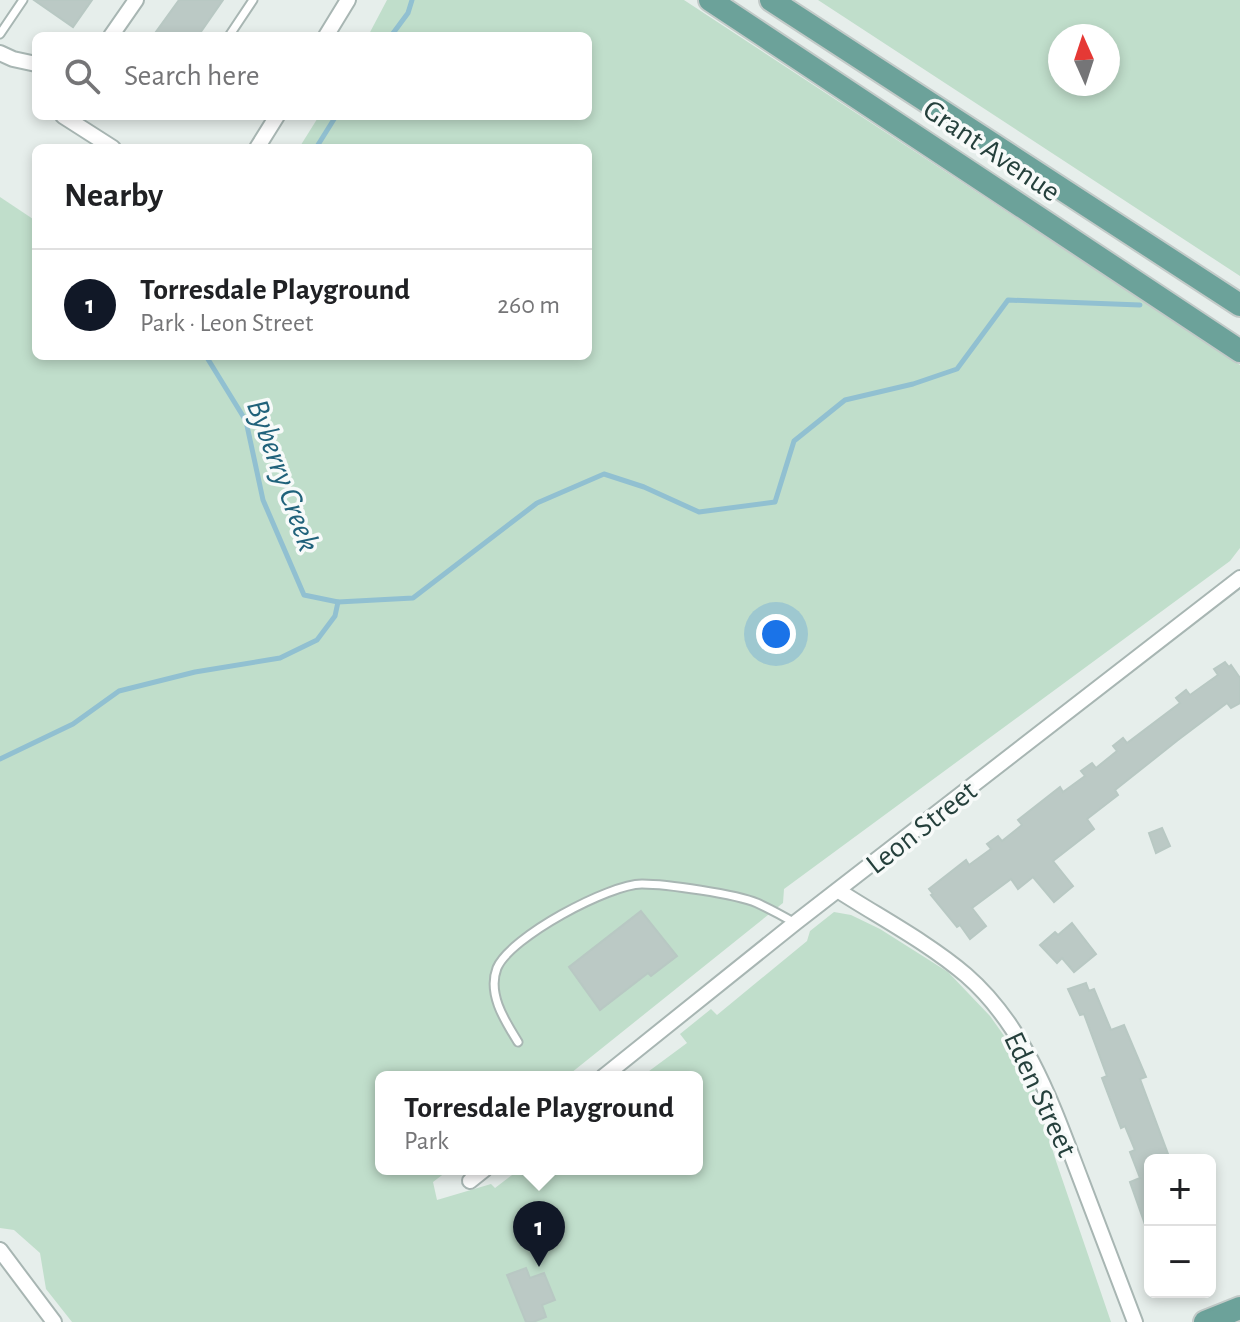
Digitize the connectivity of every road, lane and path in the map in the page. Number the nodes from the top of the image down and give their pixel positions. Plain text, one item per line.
1 (23, 0) edge
2 (136, 0) edge
3 (253, 0) edge
4 (348, 0) edge
5 (710, 0) edge
6 (771, 0) edge
7 (116, 32) edge
8 (232, 32) edge
9 (328, 32) edge
10 (0, 34) edge
11 (0, 53) edge
12 (32, 63) edge
13 (69, 120) edge
14 (274, 120) edge
15 (107, 144) edge
16 (260, 144) edge
17 (1240, 305) edge
18 (1240, 351) edge
19 (1240, 578) edge
20 (839, 891) junction
21 (795, 923) junction
22 (518, 1042) dead end
23 (610, 1071) edge
24 (478, 1175) edge
25 (470, 1181) dead end
26 (0, 1250) edge
27 (1240, 1308) edge
28 (54, 1322) edge
29 (1135, 1322) edge
30 (1205, 1322) edge

1 - 10 lane
2 - 7 street
3 - 8 lane
4 - 9 street
5 - 18 main road, Grant Avenue
6 - 17 main road, Grant Avenue
11 - 12 street
13 - 15 street
14 - 16 street
19 - 20 street, Leon Street
20 - 21 street, Leon Street
20 - 29 street, Eden Street
21 - 22 lane
21 - 23 street, Leon Street
24 - 25 street
26 - 28 street
27 - 30 main road

